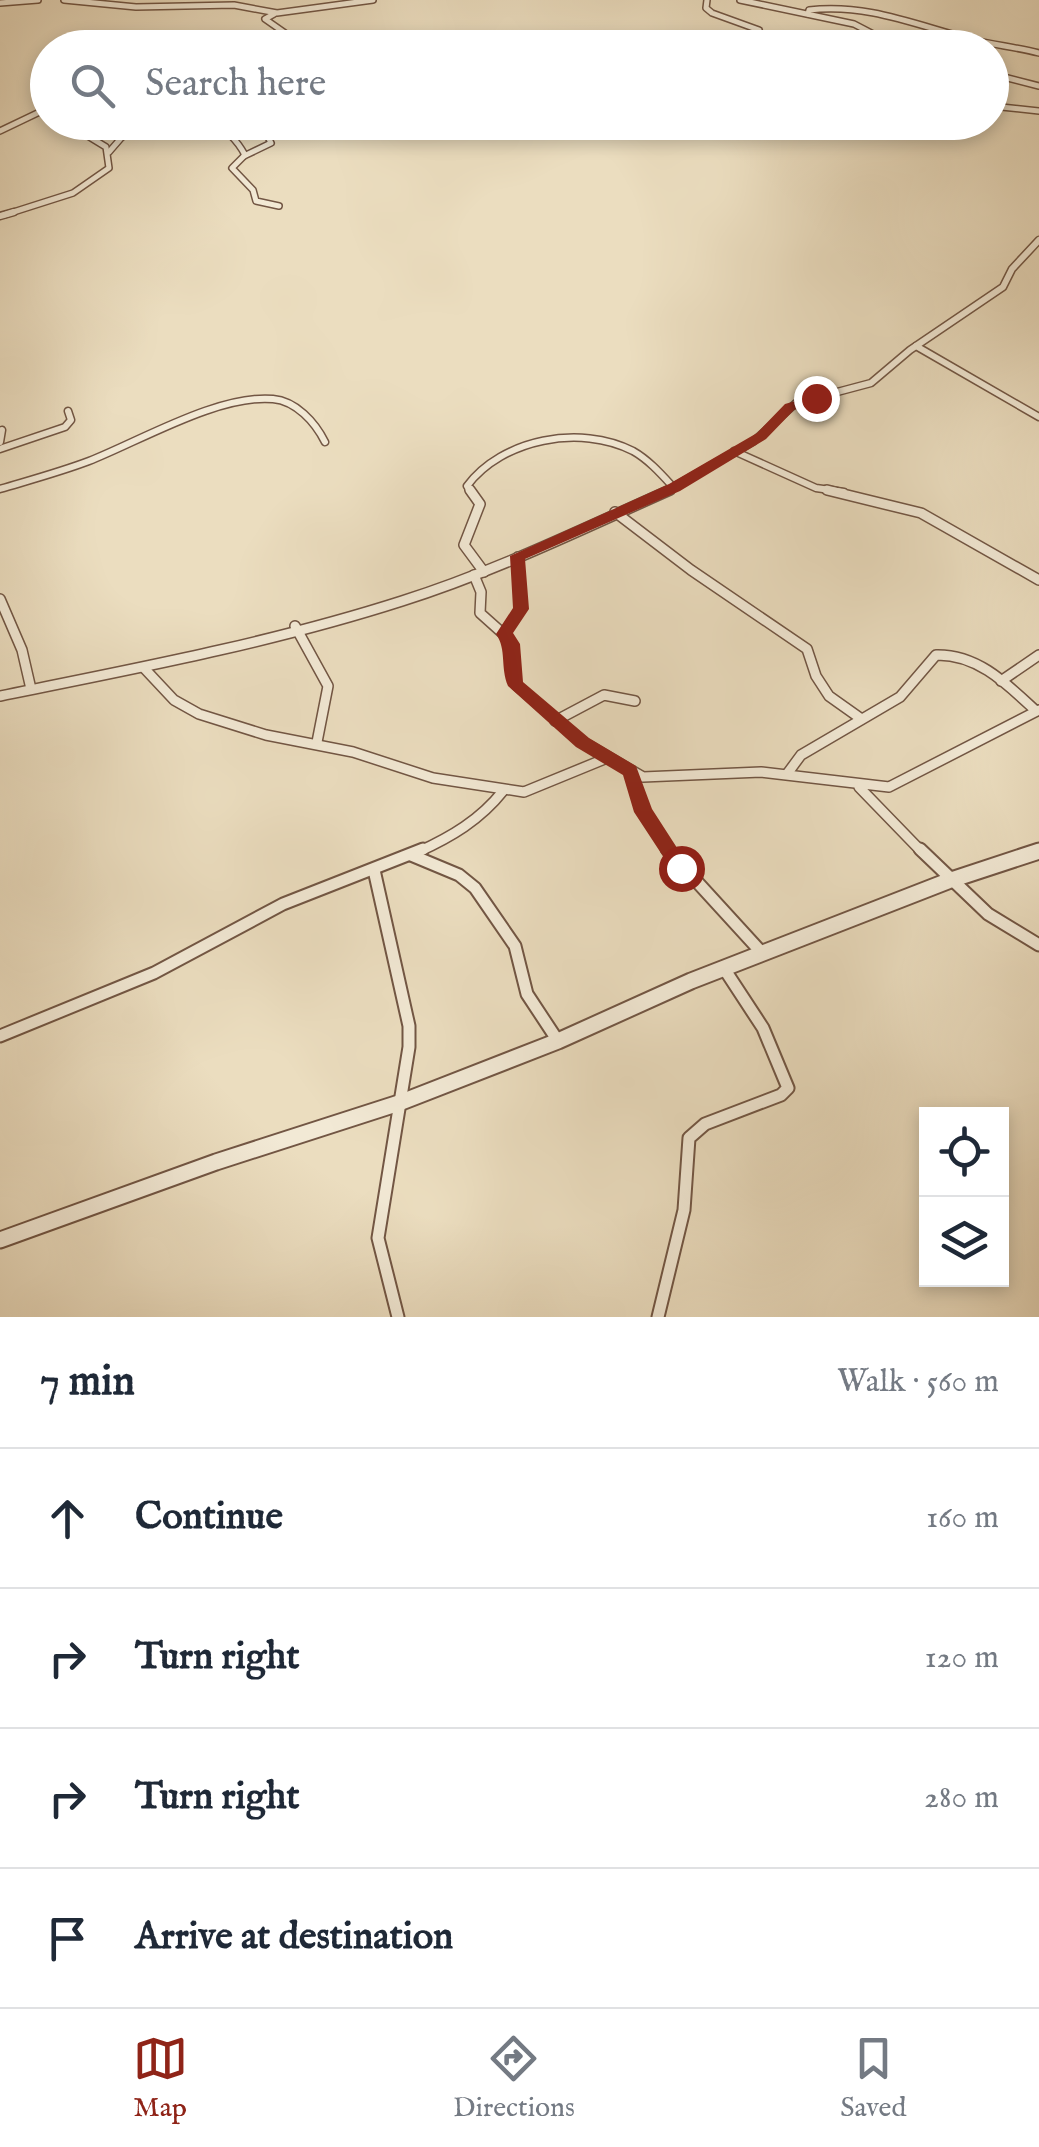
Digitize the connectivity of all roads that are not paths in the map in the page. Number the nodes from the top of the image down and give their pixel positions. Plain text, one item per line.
1 (38, 0) edge
2 (64, 0) edge
3 (213, 0) edge
4 (373, 0) edge
5 (707, 0) edge
6 (740, 0) edge
7 (0, 3) edge
8 (225, 5) junction
9 (277, 13) junction
10 (808, 14) junction
11 (281, 30) edge
12 (759, 30) dead end
13 (866, 30) edge
14 (939, 30) edge
15 (1009, 46) edge
16 (1039, 53) edge
17 (1009, 78) edge
18 (1039, 86) edge
19 (1009, 108) edge
20 (1039, 112) edge
21 (30, 116) edge
22 (0, 131) edge
23 (92, 140) edge
24 (119, 140) edge
25 (234, 140) edge
26 (270, 140) edge
27 (109, 152) junction
28 (244, 156) junction
29 (279, 206) dead end
30 (0, 216) edge
31 (1039, 240) edge
32 (916, 346) junction
33 (68, 411) dead end
34 (1039, 417) edge
35 (2, 430) edge
36 (325, 442) dead end
37 (0, 446) edge
38 (734, 451) junction
39 (674, 488) junction
40 (0, 489) edge
41 (615, 512) junction
42 (518, 556) junction
43 (479, 573) junction
44 (1039, 580) edge
45 (0, 599) edge
46 (295, 626) junction
47 (504, 634) junction
48 (1039, 655) edge
49 (144, 668) junction
50 (1001, 681) junction
51 (31, 689) junction
52 (0, 696) edge
53 (635, 702) dead end
54 (1038, 710) edge
55 (860, 718) junction
56 (555, 721) junction
57 (317, 742) junction
58 (607, 758) junction
59 (630, 771) junction
60 (786, 774) junction
61 (859, 787) junction
62 (503, 790) junction
63 (1039, 851) edge
64 (411, 855) junction
65 (374, 870) junction
66 (948, 880) junction
67 (1039, 945) edge
68 (763, 954) junction
69 (724, 970) junction
70 (0, 1036) edge
71 (558, 1041) junction
72 (399, 1103) junction
73 (0, 1240) edge
74 (398, 1317) edge
75 (658, 1317) edge

1 - 7 street
2 - 8 street
3 - 8 street
4 - 9 street
5 - 12 street
6 - 10 street
8 - 9 street
9 - 11 street
10 - 13 street
10 - 14 street
15 - 16 street
17 - 18 street
19 - 20 street
21 - 22 street
23 - 27 street
24 - 27 street
25 - 28 street
26 - 28 street
27 - 30 street
28 - 29 street
31 - 32 street
32 - 34 street
32 - 38 street
33 - 37 street
35 - 37 street
36 - 40 street
38 - 39 street
38 - 44 street
39 - 41 street
39 - 43 street
41 - 42 street
41 - 55 street
42 - 43 street
42 - 47 street
43 - 46 street
43 - 47 street
45 - 51 street
46 - 49 street
46 - 57 street
47 - 56 street
48 - 50 street
49 - 51 street
49 - 57 street
50 - 54 street
50 - 55 street
51 - 52 street
53 - 56 street
54 - 61 street
55 - 60 street
56 - 58 street
57 - 62 street
58 - 59 street
58 - 62 street
59 - 60 street
59 - 68 street
60 - 61 street
61 - 66 street
62 - 64 street
63 - 66 street
64 - 65 street
64 - 71 street
65 - 70 street
65 - 72 street
66 - 67 street
66 - 68 street
68 - 69 street
69 - 71 street
69 - 75 street
71 - 72 street
72 - 73 street
72 - 74 street

